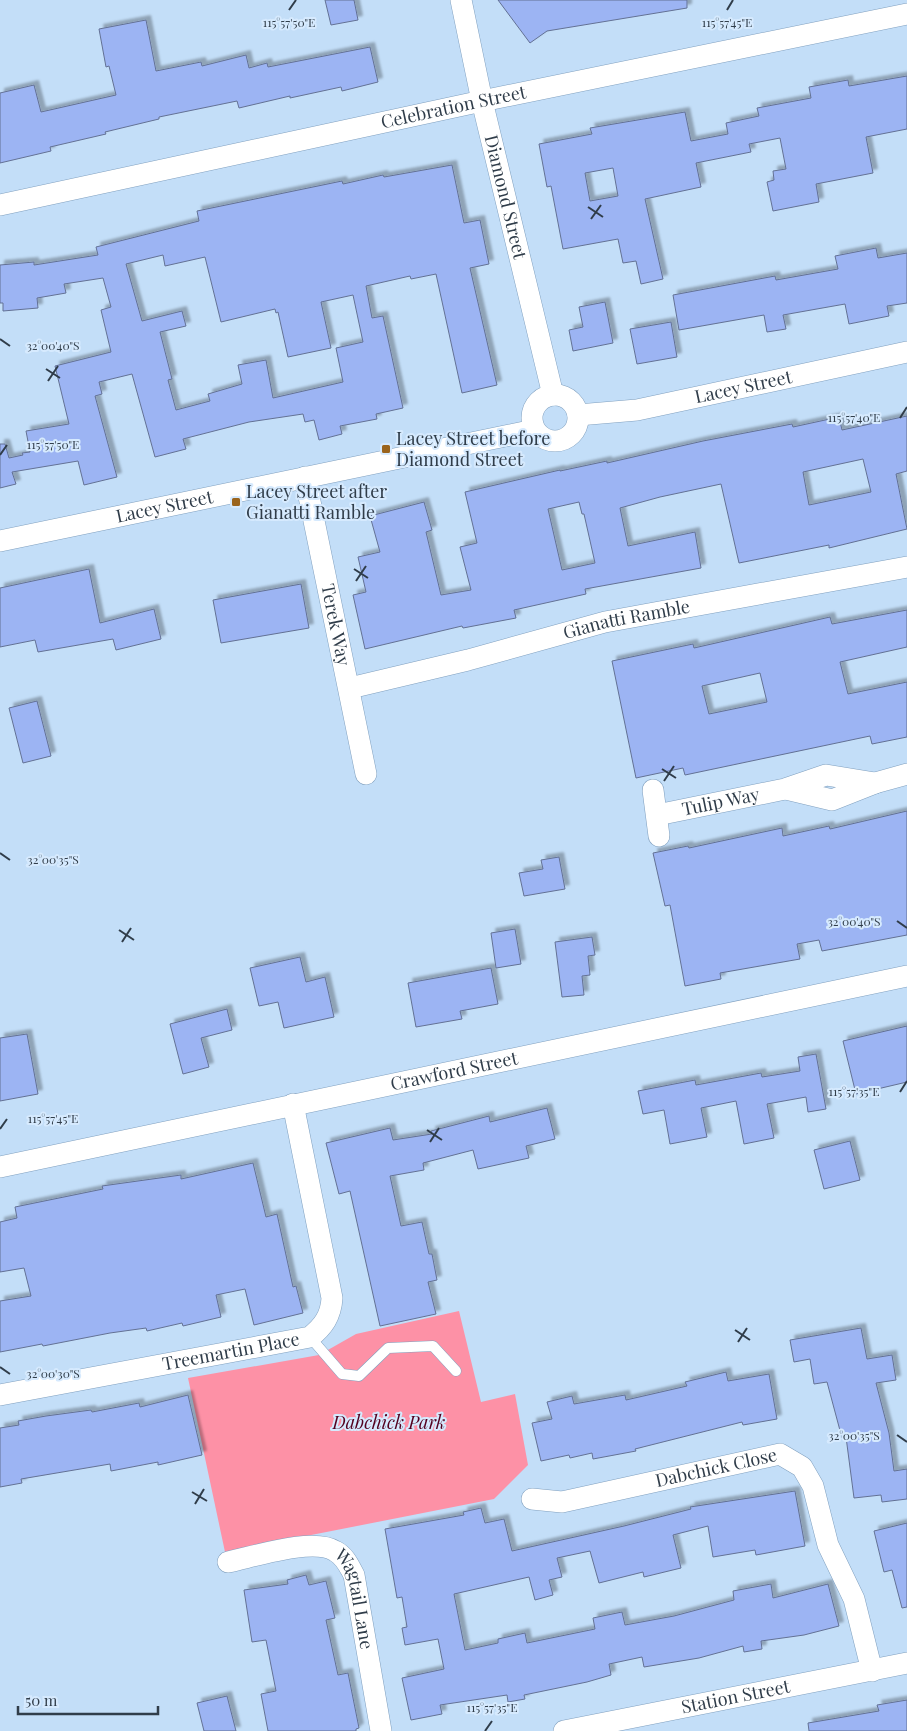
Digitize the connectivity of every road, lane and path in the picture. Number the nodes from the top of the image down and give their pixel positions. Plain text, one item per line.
1 (461, 0) edge
2 (907, 14) edge
3 (482, 102) junction
4 (0, 204) edge
5 (907, 352) edge
6 (554, 395) junction
7 (578, 415) junction
8 (534, 430) junction
9 (305, 477) junction
10 (0, 541) edge
11 (907, 567) edge
12 (350, 688) junction
13 (366, 774) dead end
14 (907, 774) edge
15 (653, 790) dead end
16 (657, 815) junction
17 (659, 836) dead end
18 (907, 976) edge
19 (293, 1104) junction
20 (0, 1167) edge
21 (310, 1337) junction
22 (456, 1371) dead end
23 (0, 1395) edge
24 (532, 1499) dead end
25 (228, 1562) dead end
26 (907, 1663) edge
27 (872, 1671) junction
28 (382, 1731) edge
29 (564, 1731) edge

1 - 3 street, Diamond Street
2 - 3 street, Celebration Street
3 - 4 street, Celebration Street
3 - 6 street, Diamond Street
5 - 7 street, Lacey Street
6 - 7 street
6 - 8 street
7 - 8 street
8 - 9 street, Lacey Street
9 - 10 street, Lacey Street
9 - 12 street, Terek Way
11 - 12 street, Gianatti Ramble
12 - 13 street, Terek Way
14 - 16 street, Tulip Way
15 - 16 street, Tulip Way
16 - 17 street, Tulip Way
18 - 19 street, Crawford Street
19 - 20 street, Crawford Street
19 - 21 street, Treemartin Place
21 - 22 lane
21 - 23 street, Treemartin Place
24 - 27 street, Dabchick Close
25 - 28 street, Wagtail Lane
26 - 27 street, Station Street
27 - 29 street, Station Street

